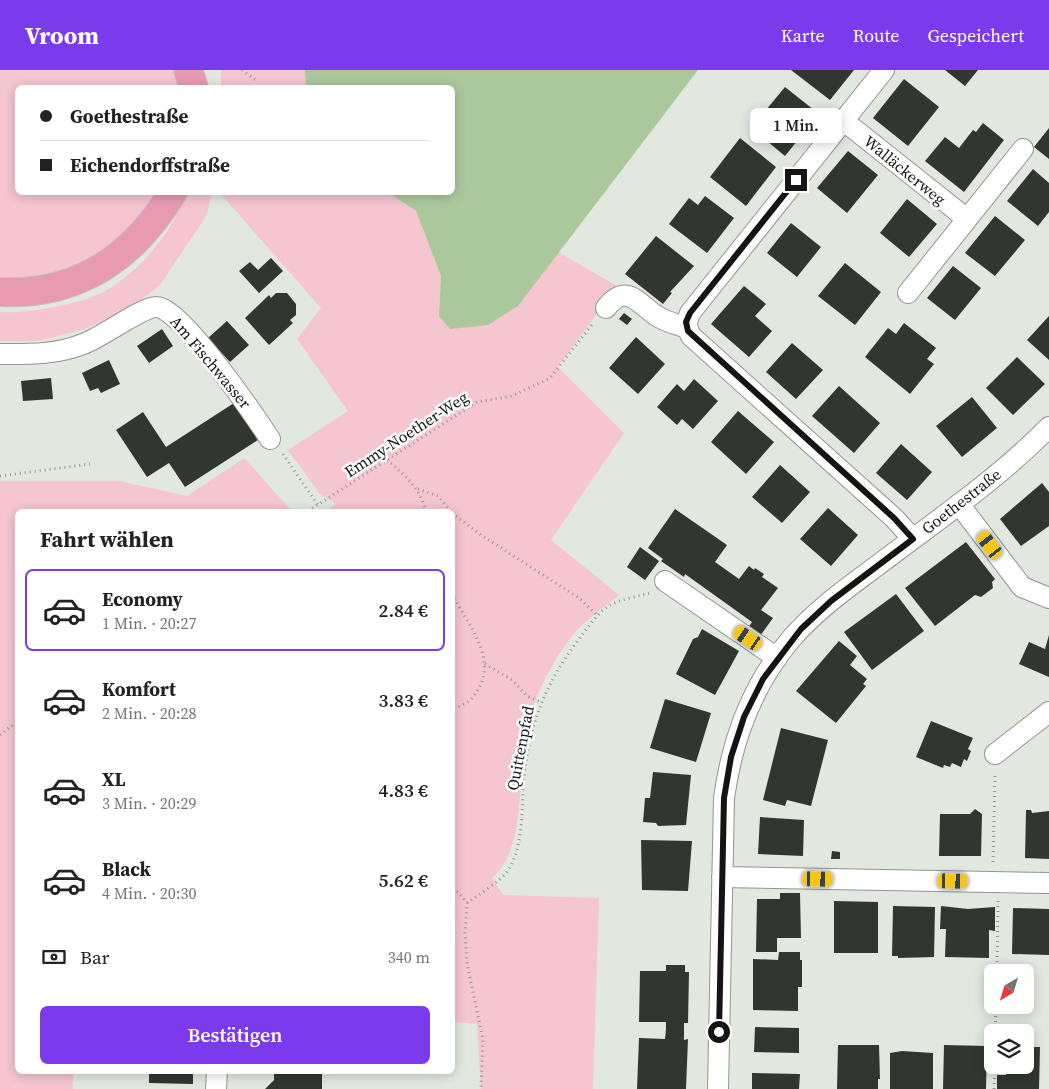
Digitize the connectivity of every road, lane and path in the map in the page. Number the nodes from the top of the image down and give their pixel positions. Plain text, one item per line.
1 (188, 70) edge
2 (195, 70) edge
3 (242, 70) edge
4 (884, 70) edge
5 (257, 81) dead end
6 (194, 85) edge
7 (195, 85) edge
8 (844, 121) junction
9 (1023, 150) dead end
10 (171, 195) edge
11 (967, 219) junction
12 (0, 292) edge
13 (908, 293) dead end
14 (606, 308) joint
15 (687, 328) junction
16 (0, 354) edge
17 (1049, 427) edge
18 (270, 438) joint
19 (387, 460) junction
20 (90, 464) dead end
21 (0, 476) edge
22 (416, 488) junction
23 (959, 504) junction
24 (318, 505) junction
25 (311, 509) edge
26 (425, 509) edge
27 (449, 509) edge
28 (455, 514) edge
29 (913, 539) junction
30 (669, 584) joint
31 (1049, 598) edge
32 (455, 599) edge
33 (598, 616) junction
34 (777, 658) junction
35 (485, 664) junction
36 (541, 702) junction
37 (455, 708) edge
38 (1049, 712) edge
39 (15, 723) edge
40 (0, 735) edge
41 (995, 754) joint
42 (722, 877) junction
43 (995, 882) junction
44 (1049, 883) edge
45 (455, 891) edge
46 (468, 903) junction
47 (997, 964) edge
48 (217, 1074) edge
49 (995, 1074) edge
50 (216, 1089) edge
51 (481, 1089) edge
52 (718, 1089) edge
53 (994, 1089) edge

1 - 6 main road
2 - 7 main road
3 - 5 path
4 - 8 street
8 - 11 street, Walläckerweg
8 - 15 street
9 - 11 street
10 - 12 main road
11 - 13 street
14 - 15 street
14 - 19 path, Emmy-Noether-Weg
15 - 29 street
16 - 18 street, Am Fischwasser
17 - 23 street, Goethestraße
18 - 24 path
19 - 22 path
19 - 24 path, Emmy-Noether-Weg
20 - 21 path
22 - 26 path
22 - 27 path
23 - 29 street, Goethestraße
23 - 31 street
24 - 25 path, Emmy-Noether-Weg
28 - 33 path
29 - 34 street, Goethestraße
30 - 33 path, Quittenpfad
30 - 34 street
32 - 35 path
33 - 36 path, Quittenpfad
34 - 42 street, Goethestraße
35 - 36 path
35 - 37 path
36 - 46 path, Quittenpfad
38 - 41 street
39 - 40 path
41 - 43 path
42 - 43 street
42 - 52 street, Goethestraße
43 - 44 street
43 - 47 path
45 - 46 path
46 - 51 path
48 - 50 street
49 - 53 path

